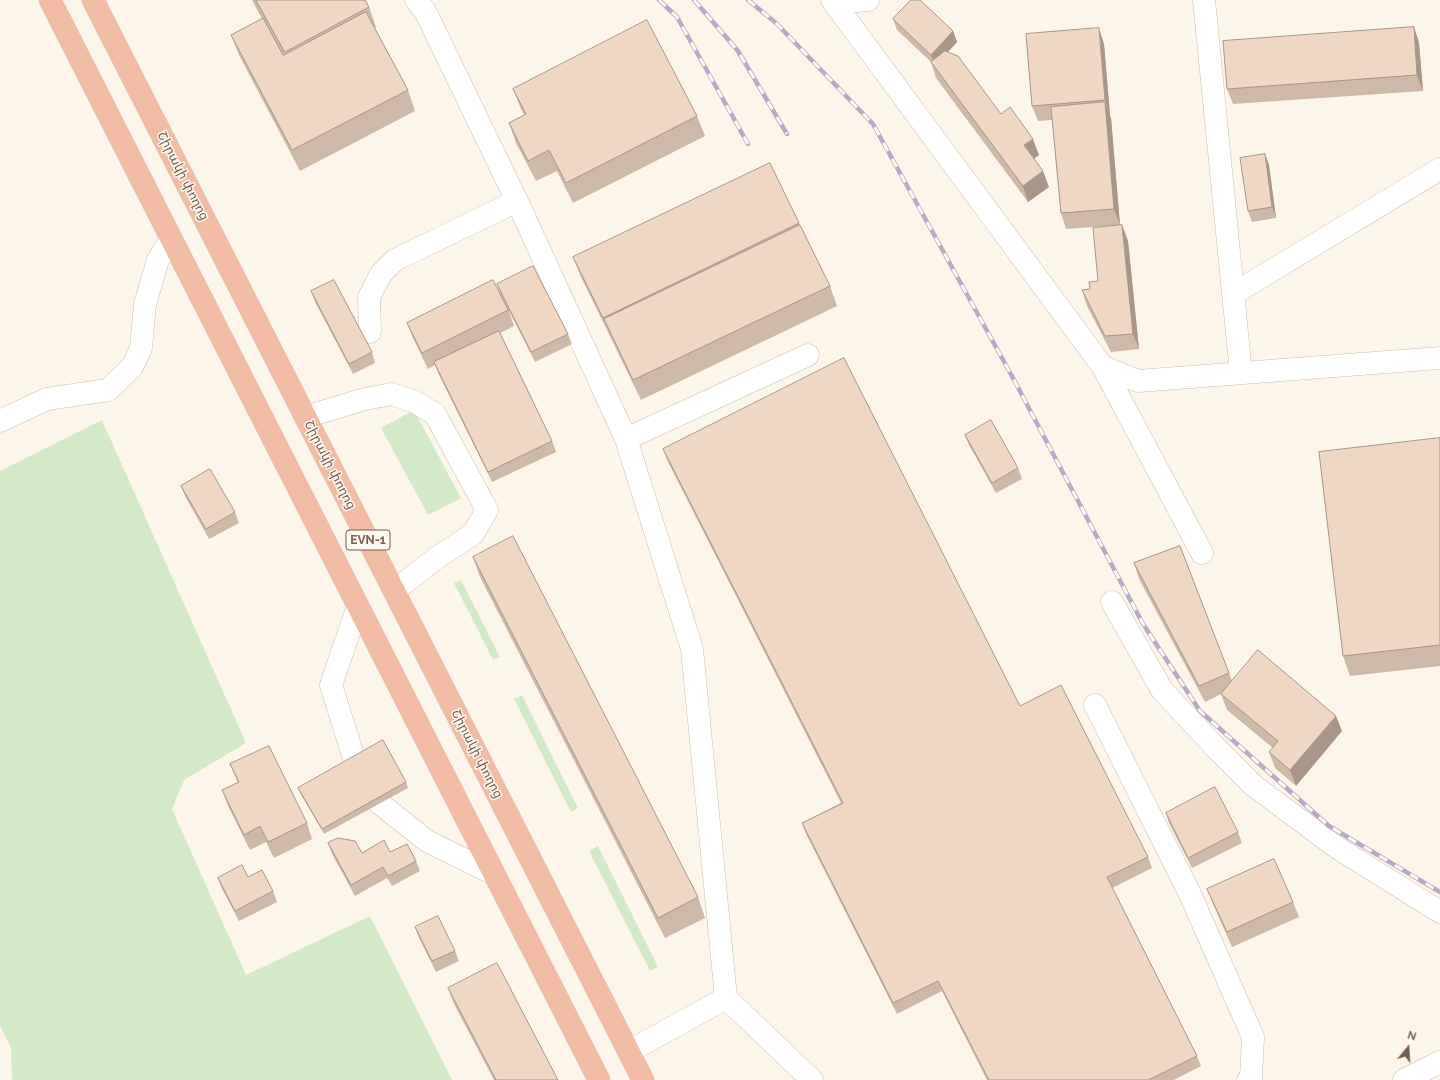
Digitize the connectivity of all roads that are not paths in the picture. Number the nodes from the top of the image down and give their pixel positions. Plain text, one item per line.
1 (50, 0) edge
2 (93, 0) edge
3 (416, 0) edge
4 (868, 0) edge
5 (1204, 0) edge
6 (833, 2) edge
7 (1440, 169) edge
8 (517, 201) junction
9 (171, 239) junction
10 (1233, 294) junction
11 (370, 332) dead end
12 (808, 355) dead end
13 (1440, 358) edge
14 (1103, 366) junction
15 (1241, 373) junction
16 (305, 417) junction
17 (0, 421) edge
18 (626, 440) junction
19 (1202, 553) dead end
20 (394, 591) junction
21 (1112, 602) dead end
22 (358, 606) junction
23 (1095, 705) dead end
24 (355, 762) edge
25 (379, 804) edge
26 (494, 874) junction
27 (1440, 912) edge
28 (726, 998) junction
29 (628, 1052) junction
30 (1440, 1062) edge
31 (599, 1080) edge
32 (643, 1080) edge
33 (812, 1080) edge
34 (1248, 1080) edge
35 (1404, 1080) edge

1 - 9 highway, EVN-1
2 - 16 highway, Շիրակի փողոց / EVN-1
3 - 8 lane
4 - 6 lane
5 - 10 lane
6 - 14 lane
7 - 10 lane
8 - 11 lane
8 - 18 lane
9 - 17 lane
9 - 22 highway, EVN-1
10 - 15 lane
12 - 18 lane
13 - 15 lane
14 - 15 lane
14 - 19 lane
16 - 20 highway, Շիրակի փողոց / EVN-1
16 - 20 lane
18 - 28 lane
20 - 29 highway, Շիրակի փողոց / EVN-1
21 - 27 lane
22 - 24 lane
22 - 26 highway, EVN-1
23 - 34 lane
25 - 26 lane
26 - 31 highway, EVN-1
28 - 29 lane
28 - 33 lane
29 - 32 highway, Շիրակի փողոց / EVN-1
30 - 35 lane

